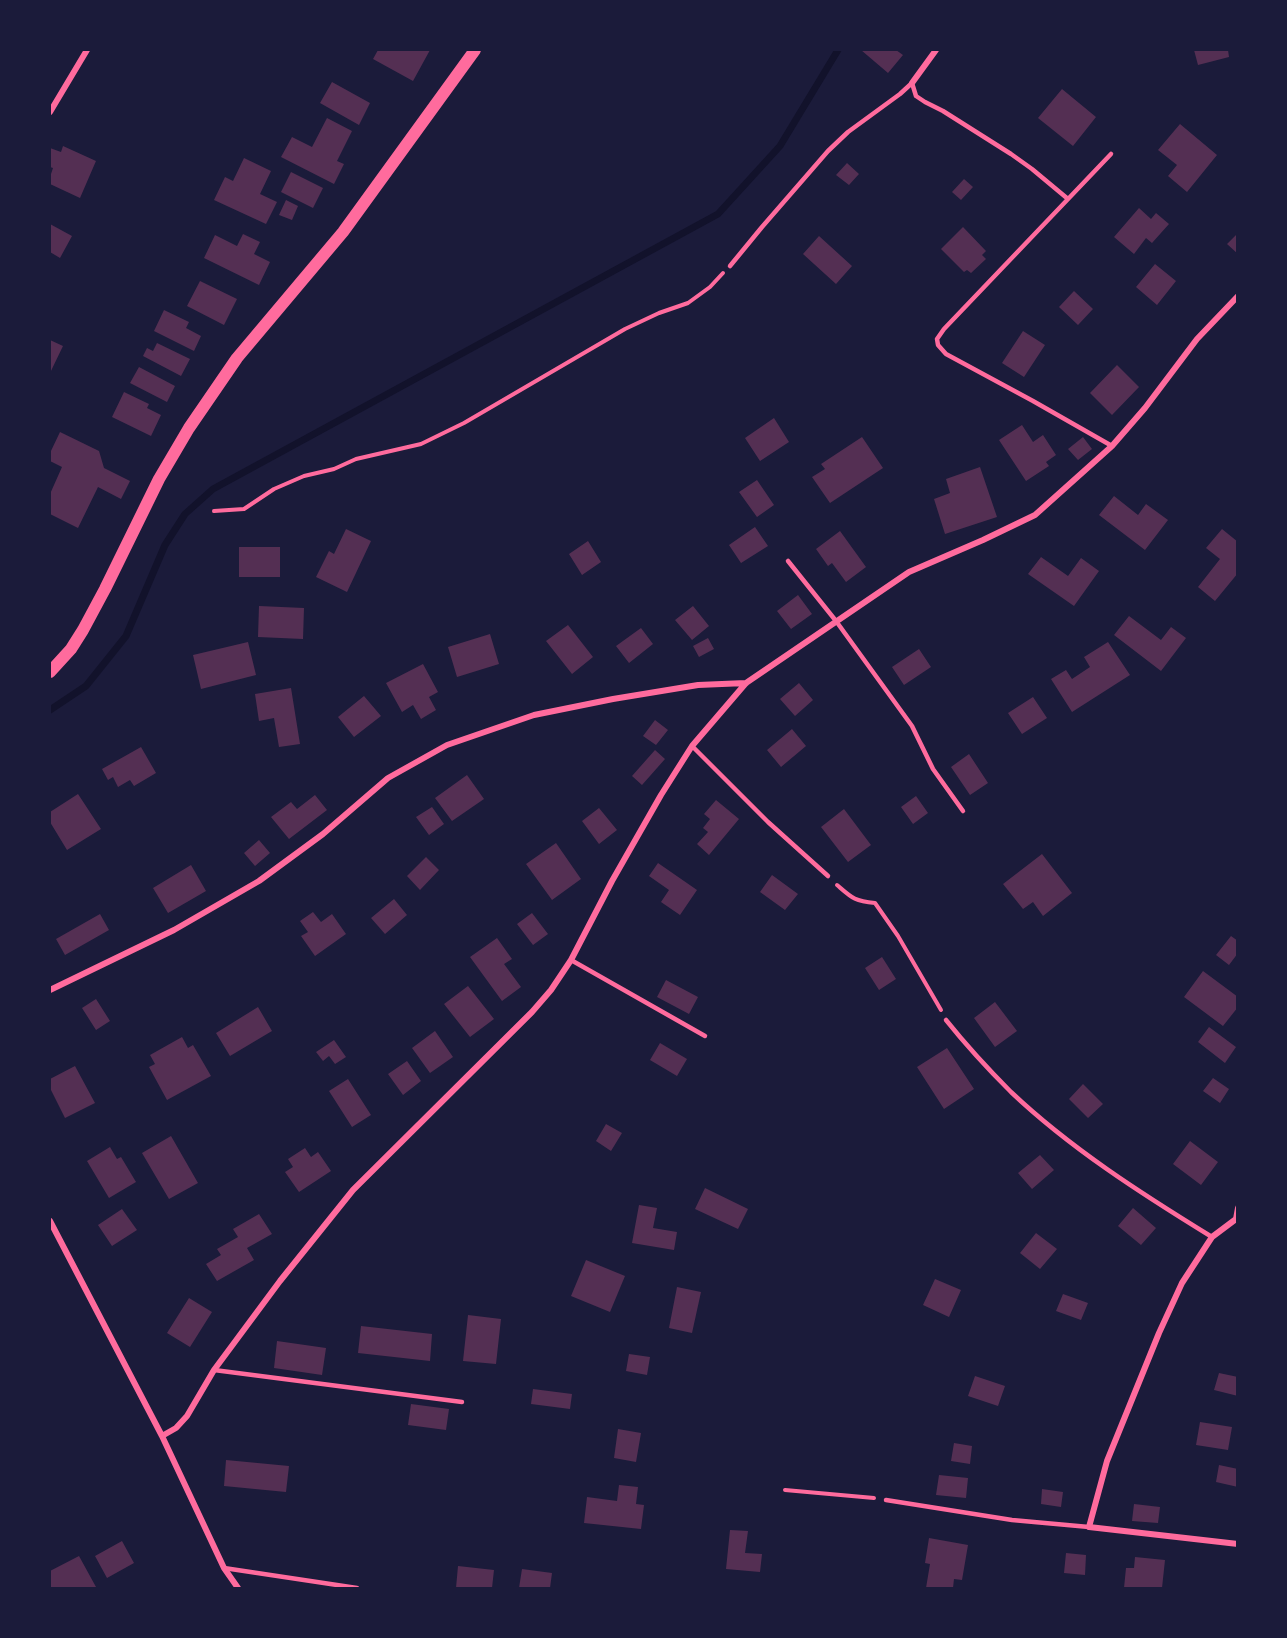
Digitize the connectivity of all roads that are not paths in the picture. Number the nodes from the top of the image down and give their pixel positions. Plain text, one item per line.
1 (87, 50) edge
2 (474, 50) edge
3 (936, 50) edge
4 (912, 83) junction
5 (50, 112) edge
6 (1111, 154) dead end
7 (1068, 199) junction
8 (730, 266) road end
9 (1238, 296) edge
10 (1112, 446) junction
11 (788, 561) dead end
12 (836, 621) junction
13 (50, 672) edge
14 (746, 683) junction
15 (692, 747) junction
16 (963, 811) dead end
17 (828, 876) road end
18 (571, 960) junction
19 (50, 990) edge
20 (946, 1020) road end
21 (705, 1036) dead end
22 (1238, 1208) edge
23 (1237, 1219) edge
24 (50, 1221) edge
25 (1212, 1237) junction
26 (214, 1370) junction
27 (462, 1402) dead end
28 (162, 1436) junction
29 (886, 1500) road end
30 (1089, 1527) junction
31 (1238, 1544) edge
32 (224, 1568) junction
33 (238, 1588) edge
34 (357, 1588) edge

1 - 5 street
2 - 13 main road
3 - 4 street
4 - 7 lane
4 - 8 lane
6 - 7 lane
7 - 10 lane
9 - 10 street
10 - 12 street
11 - 12 lane
12 - 14 street
12 - 16 lane
14 - 15 street
14 - 19 street
15 - 17 lane
15 - 18 street
18 - 21 lane
18 - 26 street
20 - 25 lane
22 - 23 street
23 - 25 street
24 - 28 street
25 - 30 street
26 - 27 lane
26 - 28 street
28 - 32 street
29 - 30 lane
30 - 31 street
32 - 33 street
32 - 34 lane

